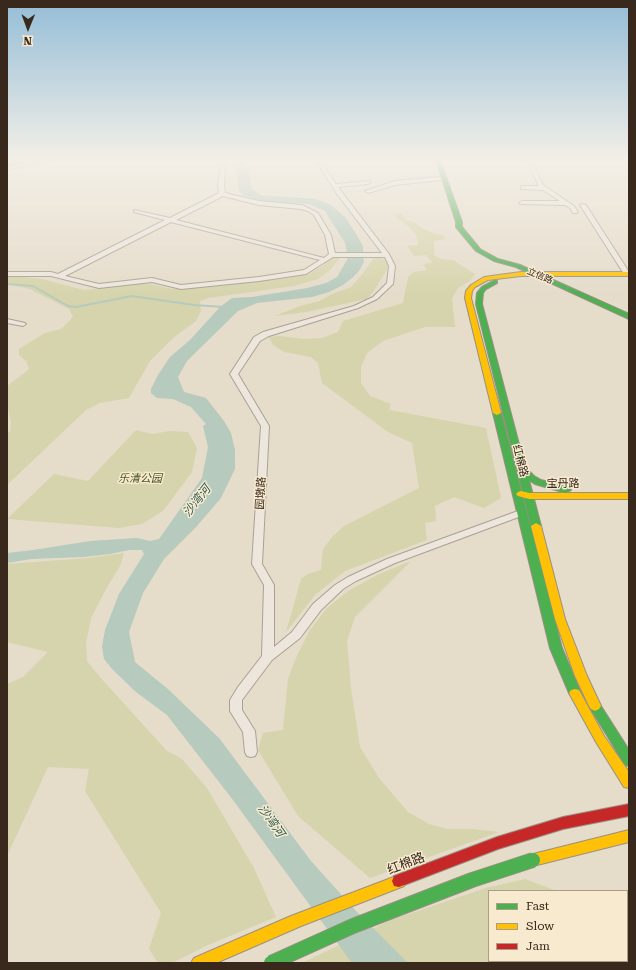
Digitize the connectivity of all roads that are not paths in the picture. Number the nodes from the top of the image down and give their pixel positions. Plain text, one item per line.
1 (199, 205) edge
2 (283, 205) edge
3 (350, 205) edge
4 (568, 205) edge
5 (583, 205) dead end
6 (451, 206) edge
7 (136, 211) dead end
8 (575, 212) dead end
9 (170, 220) junction
10 (387, 254) junction
11 (332, 255) junction
12 (326, 260) junction
13 (7, 274) edge
14 (536, 274) junction
15 (628, 275) edge
16 (59, 276) junction
17 (546, 278) junction
18 (629, 317) edge
19 (7, 321) edge
20 (23, 324) dead end
21 (521, 468) junction
22 (629, 490) edge
23 (516, 493) junction
24 (528, 493) junction
25 (567, 493) junction
26 (629, 496) edge
27 (521, 513) junction
28 (536, 524) junction
29 (268, 657) junction
30 (251, 752) dead end
31 (629, 761) edge
32 (629, 783) edge
33 (629, 810) edge
34 (629, 836) edge
35 (199, 963) edge
36 (271, 963) edge

1 - 9 street
2 - 11 street
3 - 10 street, 园墩路
4 - 8 street
5 - 15 street
6 - 14 main road, 立信路
7 - 9 street
9 - 12 street
9 - 16 street
10 - 11 street
10 - 29 street, 园墩路
11 - 12 street
12 - 16 street
13 - 16 street
14 - 15 main road, 红棉路
14 - 17 main road, 立信路
14 - 23 main road, 红棉路
15 - 17 main road, 红棉路
17 - 18 main road, 立信路
17 - 21 main road, 红棉路
19 - 20 street
21 - 24 main road, 红棉路
21 - 25 main road
22 - 25 main road, 宝丹路
23 - 24 main road, 宝丹路
23 - 27 main road, 红棉路
24 - 25 main road, 宝丹路
24 - 28 main road, 红棉路
25 - 26 main road, 宝丹路
25 - 28 main road
27 - 29 street
27 - 32 main road, 红棉路
28 - 31 main road, 红棉路
29 - 30 street
33 - 35 main road, 红棉路
34 - 36 main road, bridge

